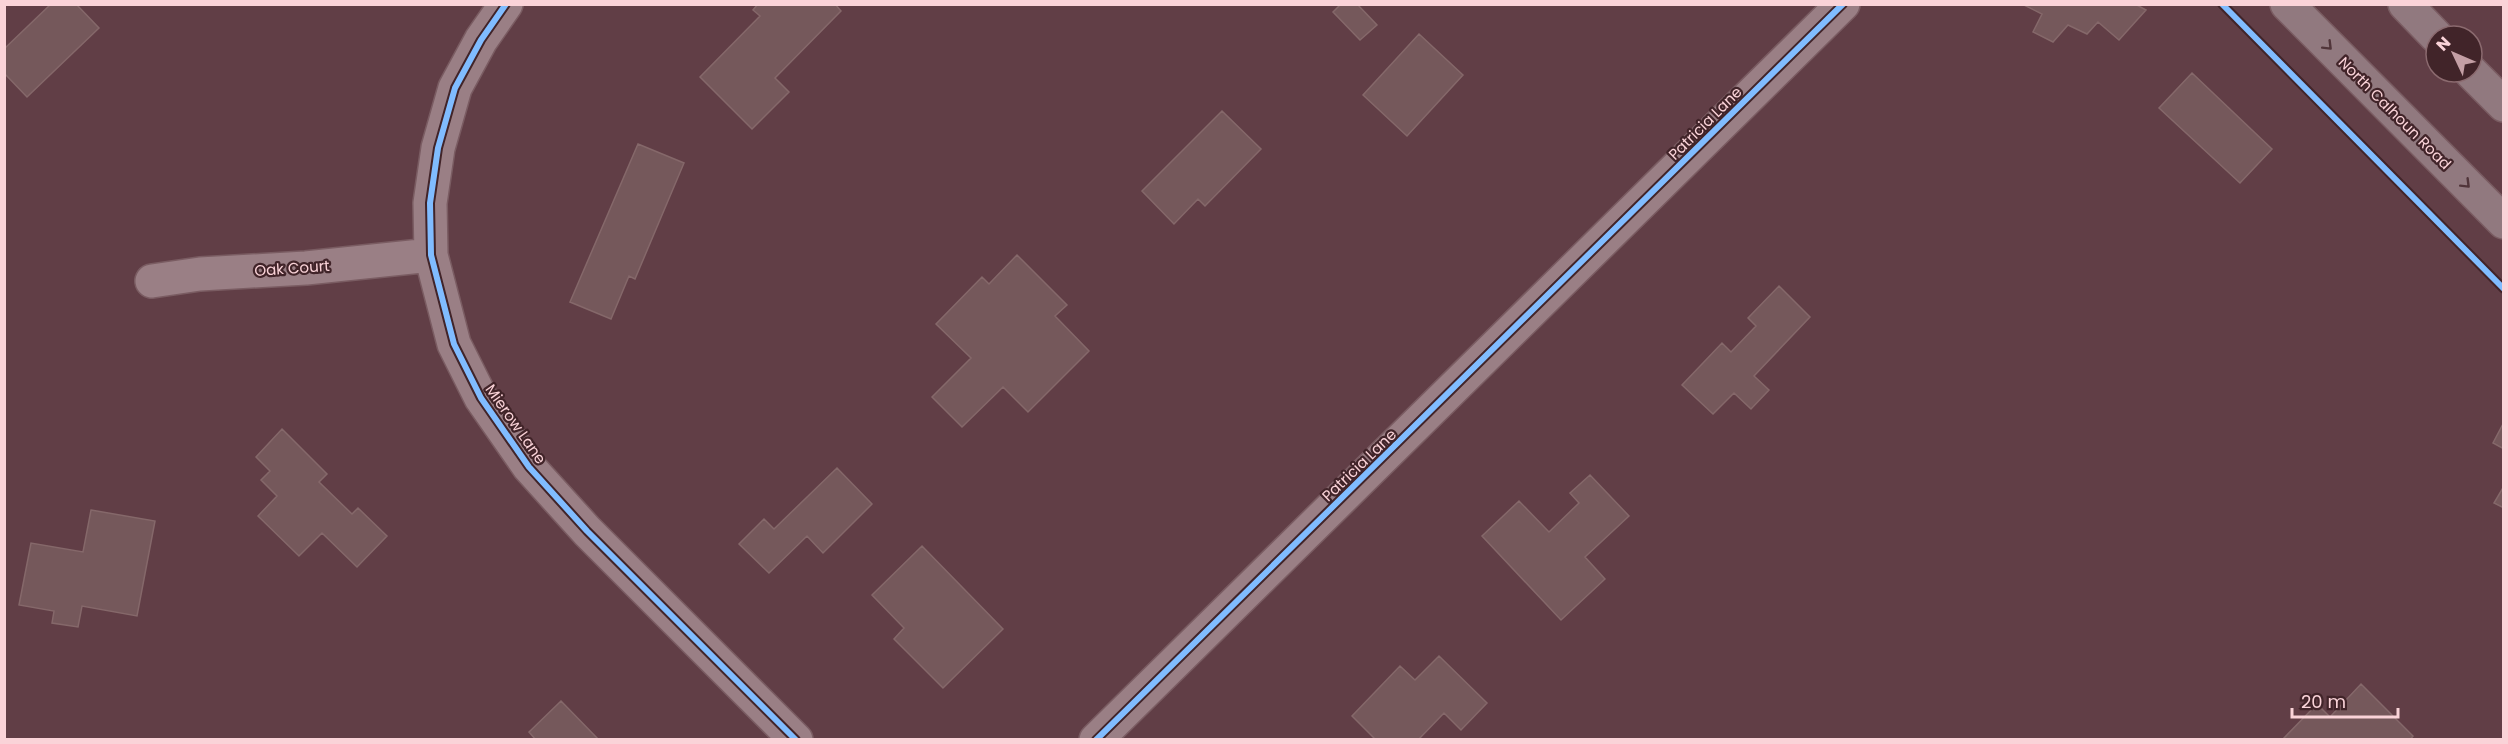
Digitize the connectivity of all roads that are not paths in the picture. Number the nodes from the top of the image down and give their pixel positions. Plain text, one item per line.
1 (506, 4) edge
2 (1843, 4) edge
3 (2287, 4) edge
4 (2405, 4) edge
5 (2424, 24) edge
6 (2483, 84) edge
7 (2504, 105) edge
8 (2504, 222) edge
9 (431, 255) junction
10 (152, 281) dead end
11 (796, 740) edge
12 (1096, 740) edge

1 - 9 street, Mierow Lane
2 - 12 street, Patricia Lane
3 -> 8 main road, North Calhoun Road
4 - 5 main road
6 - 7 main road
9 - 10 street, Oak Court
9 - 11 street, Mierow Lane

